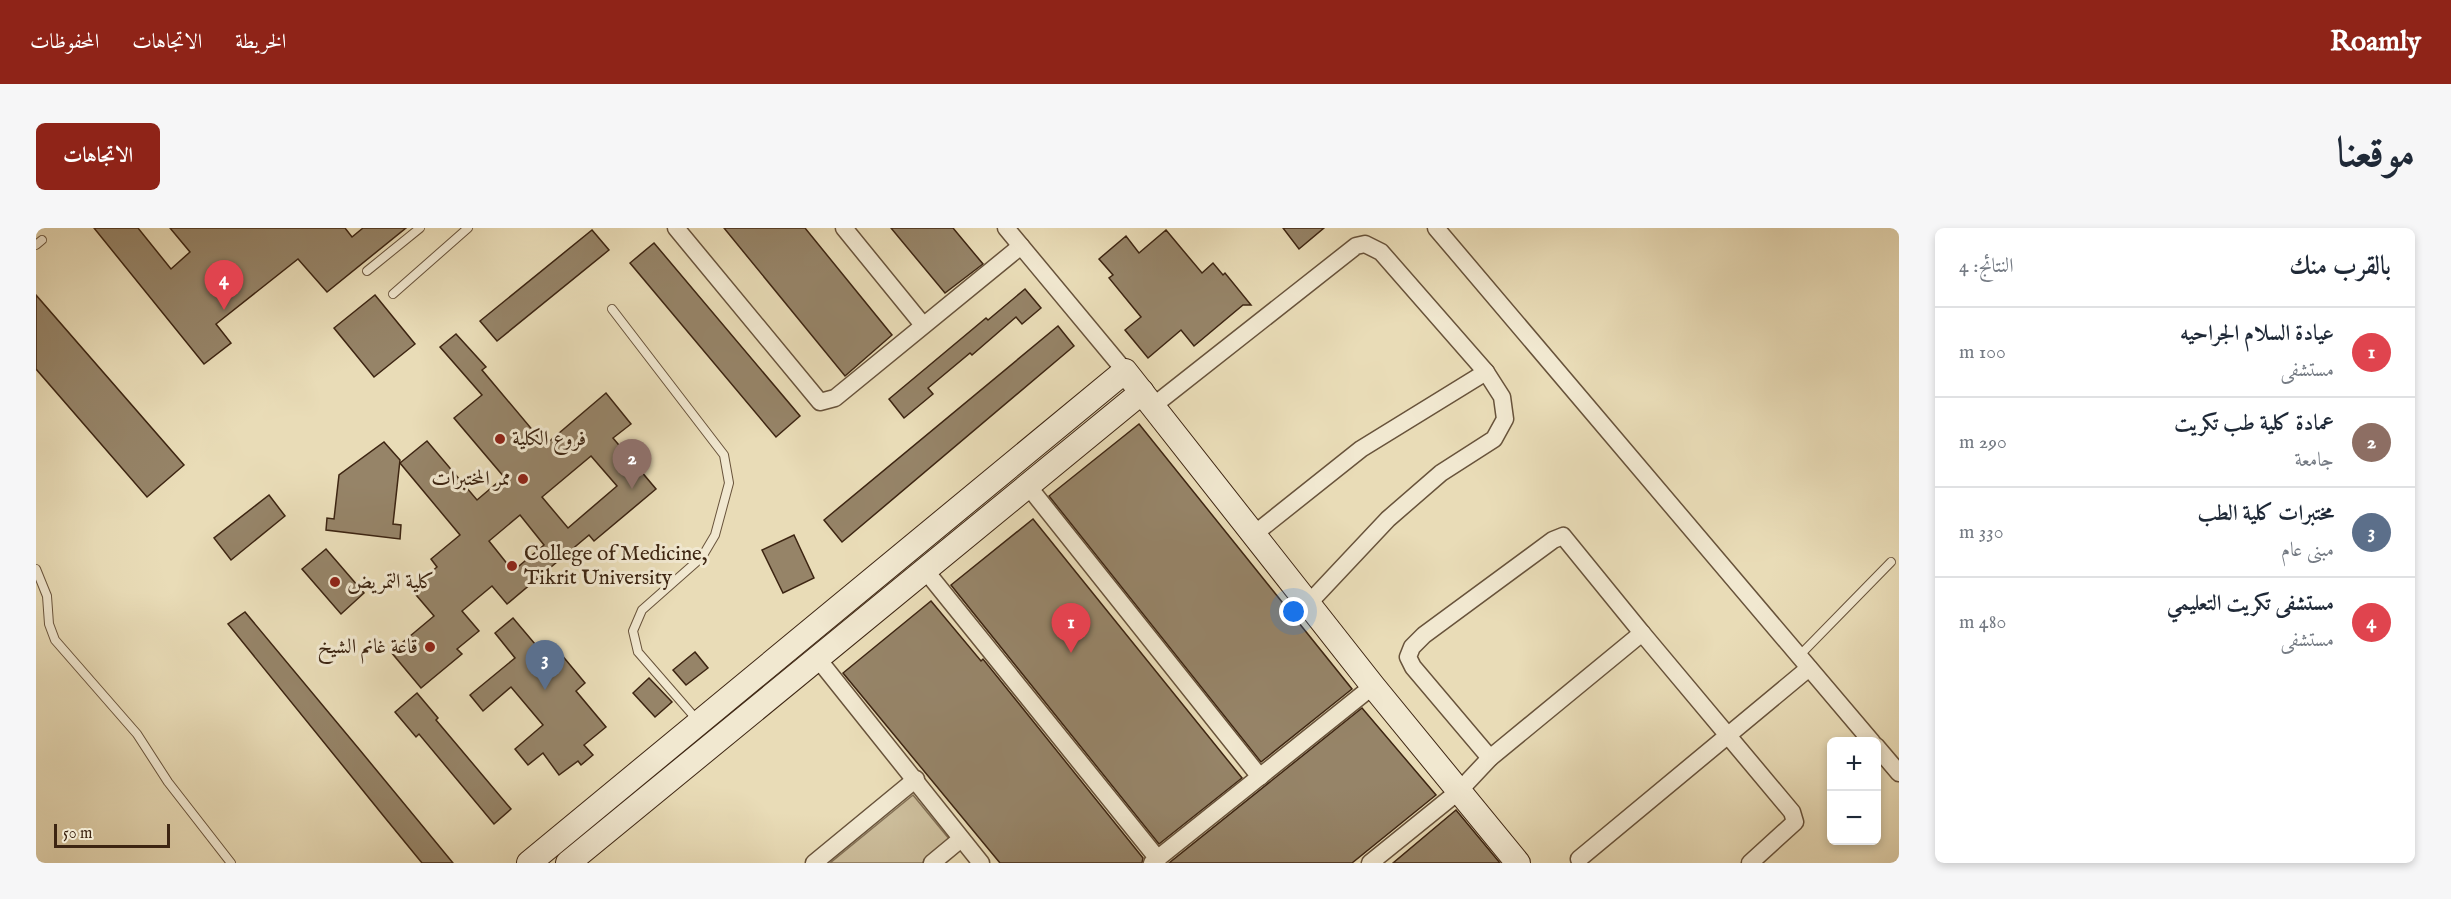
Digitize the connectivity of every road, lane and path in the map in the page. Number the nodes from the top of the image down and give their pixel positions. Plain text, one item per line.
1 (420, 228) edge
2 (468, 228) edge
3 (676, 228) edge
4 (844, 228) edge
5 (1006, 228) edge
6 (1436, 228) edge
7 (1021, 246) junction
8 (367, 272) dead end
9 (393, 294) dead end
10 (612, 309) dead end
11 (923, 325) junction
12 (1125, 371) junction
13 (1486, 372) junction
14 (1147, 399) junction
15 (1028, 486) junction
16 (1254, 535) junction
17 (1892, 562) dead end
18 (36, 568) edge
19 (925, 570) junction
20 (1308, 604) junction
21 (1642, 633) junction
22 (818, 659) junction
23 (1804, 662) junction
24 (1372, 686) junction
25 (700, 723) junction
26 (1727, 734) junction
27 (1869, 737) edge
28 (1881, 752) edge
29 (1490, 758) junction
30 (643, 770) junction
31 (1899, 773) edge
32 (1260, 777) junction
33 (916, 779) junction
34 (658, 790) junction
35 (1459, 791) junction
36 (961, 839) junction
37 (1579, 859) dead end
38 (1155, 861) edge
39 (231, 863) edge
40 (529, 863) edge
41 (568, 863) edge
42 (814, 863) edge
43 (932, 863) edge
44 (981, 863) edge
45 (1370, 863) edge
46 (1518, 863) edge
47 (1750, 863) edge

1 - 8 lane
2 - 9 lane
3 - 11 street
4 - 11 street
5 - 7 street
6 - 23 street
7 - 11 street
7 - 12 street
10 - 25 lane
12 - 14 street
12 - 25 street
13 - 14 street
13 - 16 street
13 - 20 street
14 - 15 street
14 - 16 street
15 - 19 street
15 - 32 street
16 - 20 street
17 - 23 lane
18 - 39 lane
19 - 22 street
19 - 38 street
20 - 24 street
21 - 26 street
21 - 29 street
21 - 29 street
22 - 33 street
22 - 34 street
23 - 26 street
23 - 27 street
24 - 32 street
24 - 35 street
25 - 30 street
26 - 37 street
26 - 47 street
28 - 31 street
29 - 35 street
30 - 34 street
30 - 40 street
32 - 38 street
33 - 36 street
33 - 42 street
34 - 41 street
35 - 45 street
35 - 46 street
36 - 43 street
36 - 44 street

